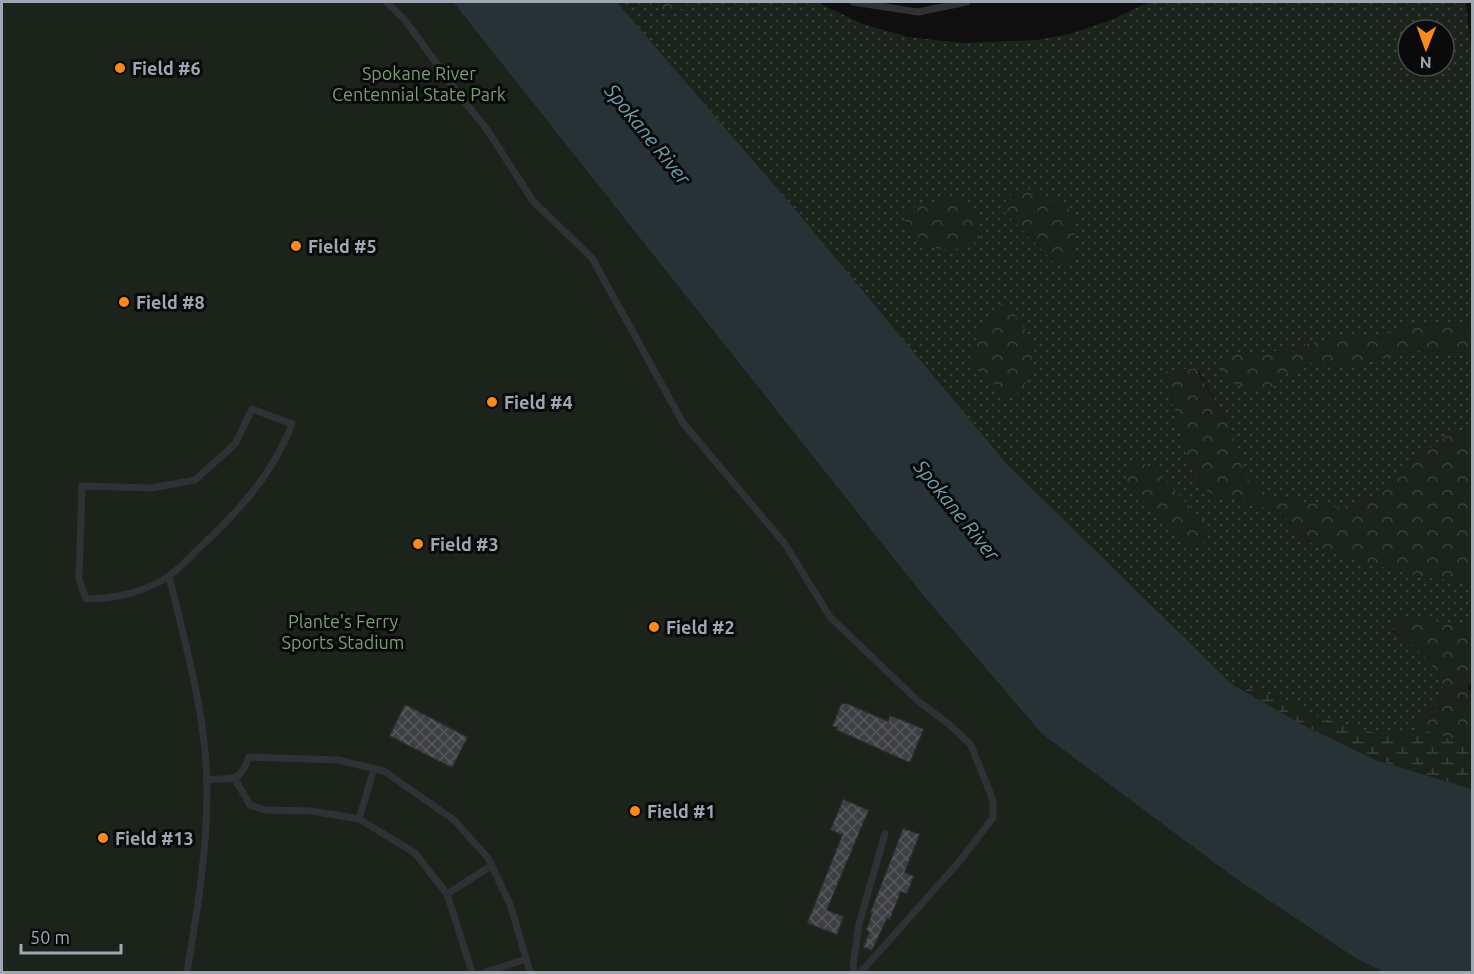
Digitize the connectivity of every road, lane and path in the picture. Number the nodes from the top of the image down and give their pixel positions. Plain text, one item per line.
1 (386, 2) edge
2 (854, 2) edge
3 (967, 2) edge
4 (169, 576) junction
5 (374, 769) junction
6 (235, 779) junction
7 (206, 780) junction
8 (359, 819) junction
9 (885, 834) dead end
10 (491, 866) junction
11 (447, 894) junction
12 (526, 959) junction
13 (187, 972) edge
14 (472, 972) edge
15 (486, 972) edge
16 (530, 972) edge
17 (854, 972) edge
18 (861, 972) edge

1 - 18 lane
2 - 3 lane
4 - 4 lane
4 - 7 lane
5 - 6 lane
5 - 8 lane
5 - 10 lane
6 - 7 lane
6 - 8 lane
7 - 13 lane
8 - 11 lane
9 - 17 lane
10 - 11 lane
10 - 12 lane
11 - 14 lane
12 - 15 lane
12 - 16 lane

